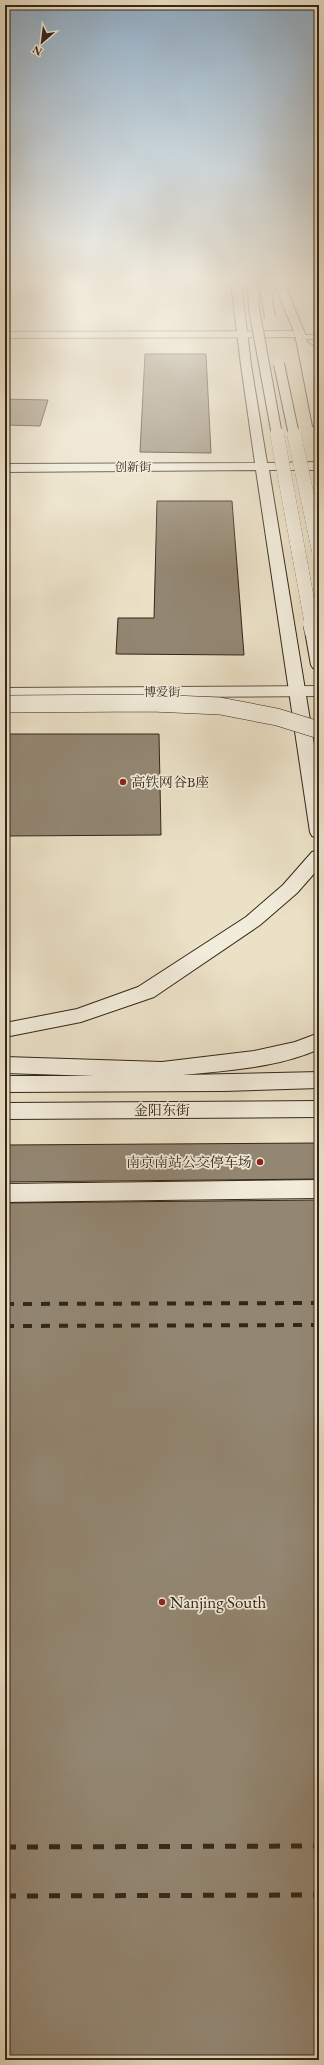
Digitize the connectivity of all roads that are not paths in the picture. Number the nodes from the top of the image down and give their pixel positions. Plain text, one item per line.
1 (250, 379) edge
2 (267, 379) edge
3 (282, 379) edge
4 (309, 379) edge
5 (319, 426) edge
6 (262, 466) junction
7 (319, 466) edge
8 (5, 468) edge
9 (319, 552) edge
10 (319, 665) edge
11 (297, 691) junction
12 (319, 691) edge
13 (5, 693) edge
14 (5, 704) edge
15 (319, 730) edge
16 (319, 832) edge
17 (319, 856) edge
18 (5, 1030) edge
19 (319, 1040) edge
20 (5, 1065) edge
21 (319, 1080) edge
22 (5, 1084) edge
23 (319, 1109) edge
24 (5, 1111) edge
25 (319, 1189) edge
26 (5, 1193) edge

1 - 6 street
2 - 10 street, bridge
3 - 9 street, bridge
4 - 5 street
6 - 7 street, 创新街
6 - 8 street, 创新街
6 - 11 street
11 - 12 street, 博爱街
11 - 13 street, 博爱街
11 - 16 street
14 - 15 street, bridge
17 - 18 street
19 - 20 street
21 - 22 street
23 - 24 street, 金阳东街
25 - 26 street

